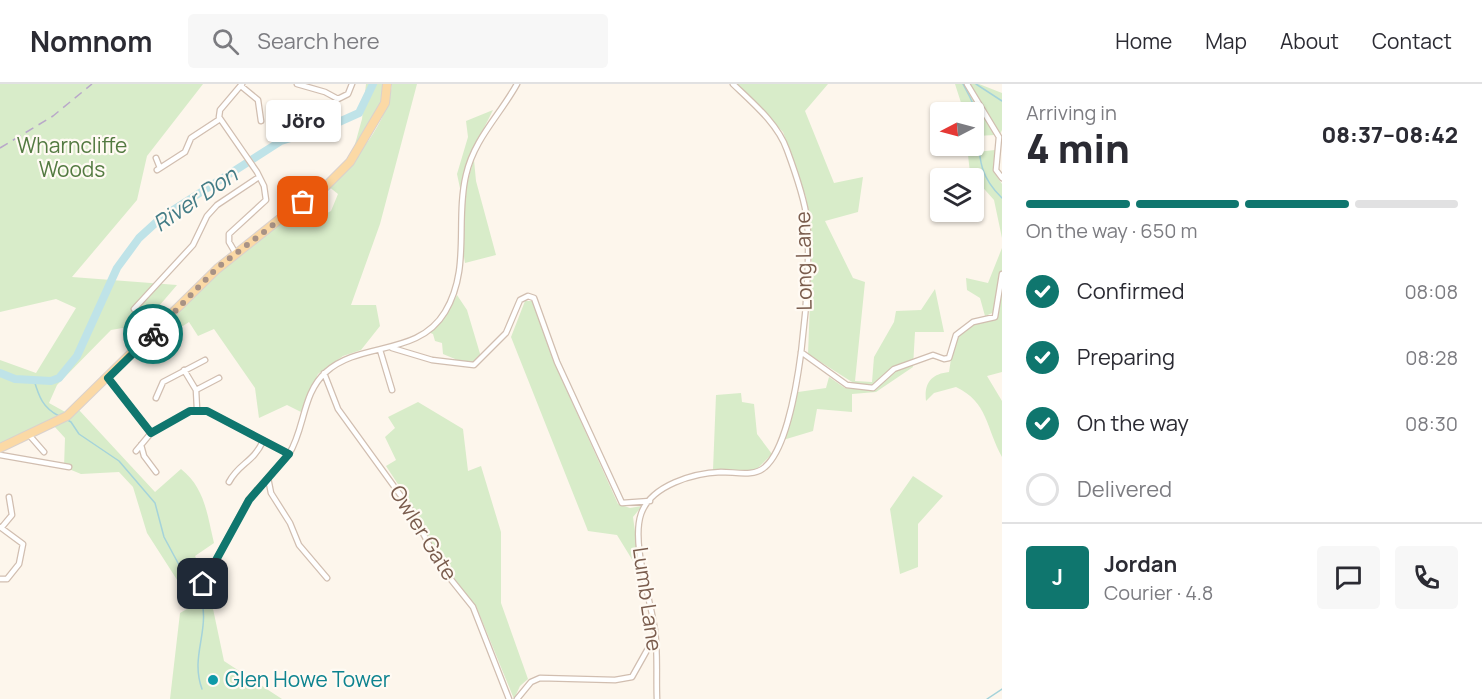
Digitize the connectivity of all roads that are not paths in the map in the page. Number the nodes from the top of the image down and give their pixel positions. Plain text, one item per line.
1 (297, 84) edge
2 (352, 84) edge
3 (387, 84) edge
4 (517, 84) edge
5 (733, 84) edge
6 (967, 84) edge
7 (242, 85) edge
8 (220, 119) junction
9 (261, 121) dead end
10 (156, 158) dead end
11 (258, 174) junction
12 (1002, 178) edge
13 (236, 254) junction
14 (1002, 274) edge
15 (134, 309) dead end
16 (392, 348) junction
17 (380, 350) junction
18 (801, 352) junction
19 (205, 360) dead end
20 (184, 370) junction
21 (324, 374) junction
22 (108, 378) junction
23 (219, 378) dead end
24 (196, 390) junction
25 (392, 390) dead end
26 (156, 398) dead end
27 (197, 409) junction
28 (151, 433) junction
29 (30, 436) junction
30 (262, 441) junction
31 (141, 445) junction
32 (0, 447) edge
33 (136, 451) dead end
34 (44, 452) dead end
35 (289, 454) junction
36 (0, 455) edge
37 (69, 467) dead end
38 (156, 472) dead end
39 (268, 478) junction
40 (229, 482) dead end
41 (9, 497) dead end
42 (650, 501) junction
43 (1, 527) edge
44 (327, 578) dead end
45 (0, 579) edge
46 (203, 584) dead end
47 (656, 634) junction
48 (509, 699) edge
49 (517, 699) edge
50 (657, 699) edge

1 - 2 street
3 - 13 main road
4 - 16 street
5 - 18 street, Long Lane
6 - 12 street
7 - 8 street
7 - 9 street
8 - 10 street
8 - 11 street
11 - 13 street
11 - 15 street
13 - 22 main road
14 - 18 street
16 - 17 street
16 - 42 street
17 - 21 street
17 - 25 street
18 - 42 street, Long Lane
19 - 20 street
20 - 24 street
20 - 26 street
21 - 35 street
21 - 48 street, Owler Gate
22 - 28 street
22 - 29 main road
23 - 24 street
24 - 27 street
27 - 28 street
27 - 30 street
28 - 31 street
29 - 32 main road
29 - 34 street
30 - 35 street
30 - 40 street
31 - 33 street
31 - 38 street
35 - 39 street
36 - 37 street
39 - 44 street
39 - 46 street
41 - 43 street
42 - 47 street, Lumb Lane
43 - 45 street
47 - 49 street
47 - 50 street, Lumb Lane

